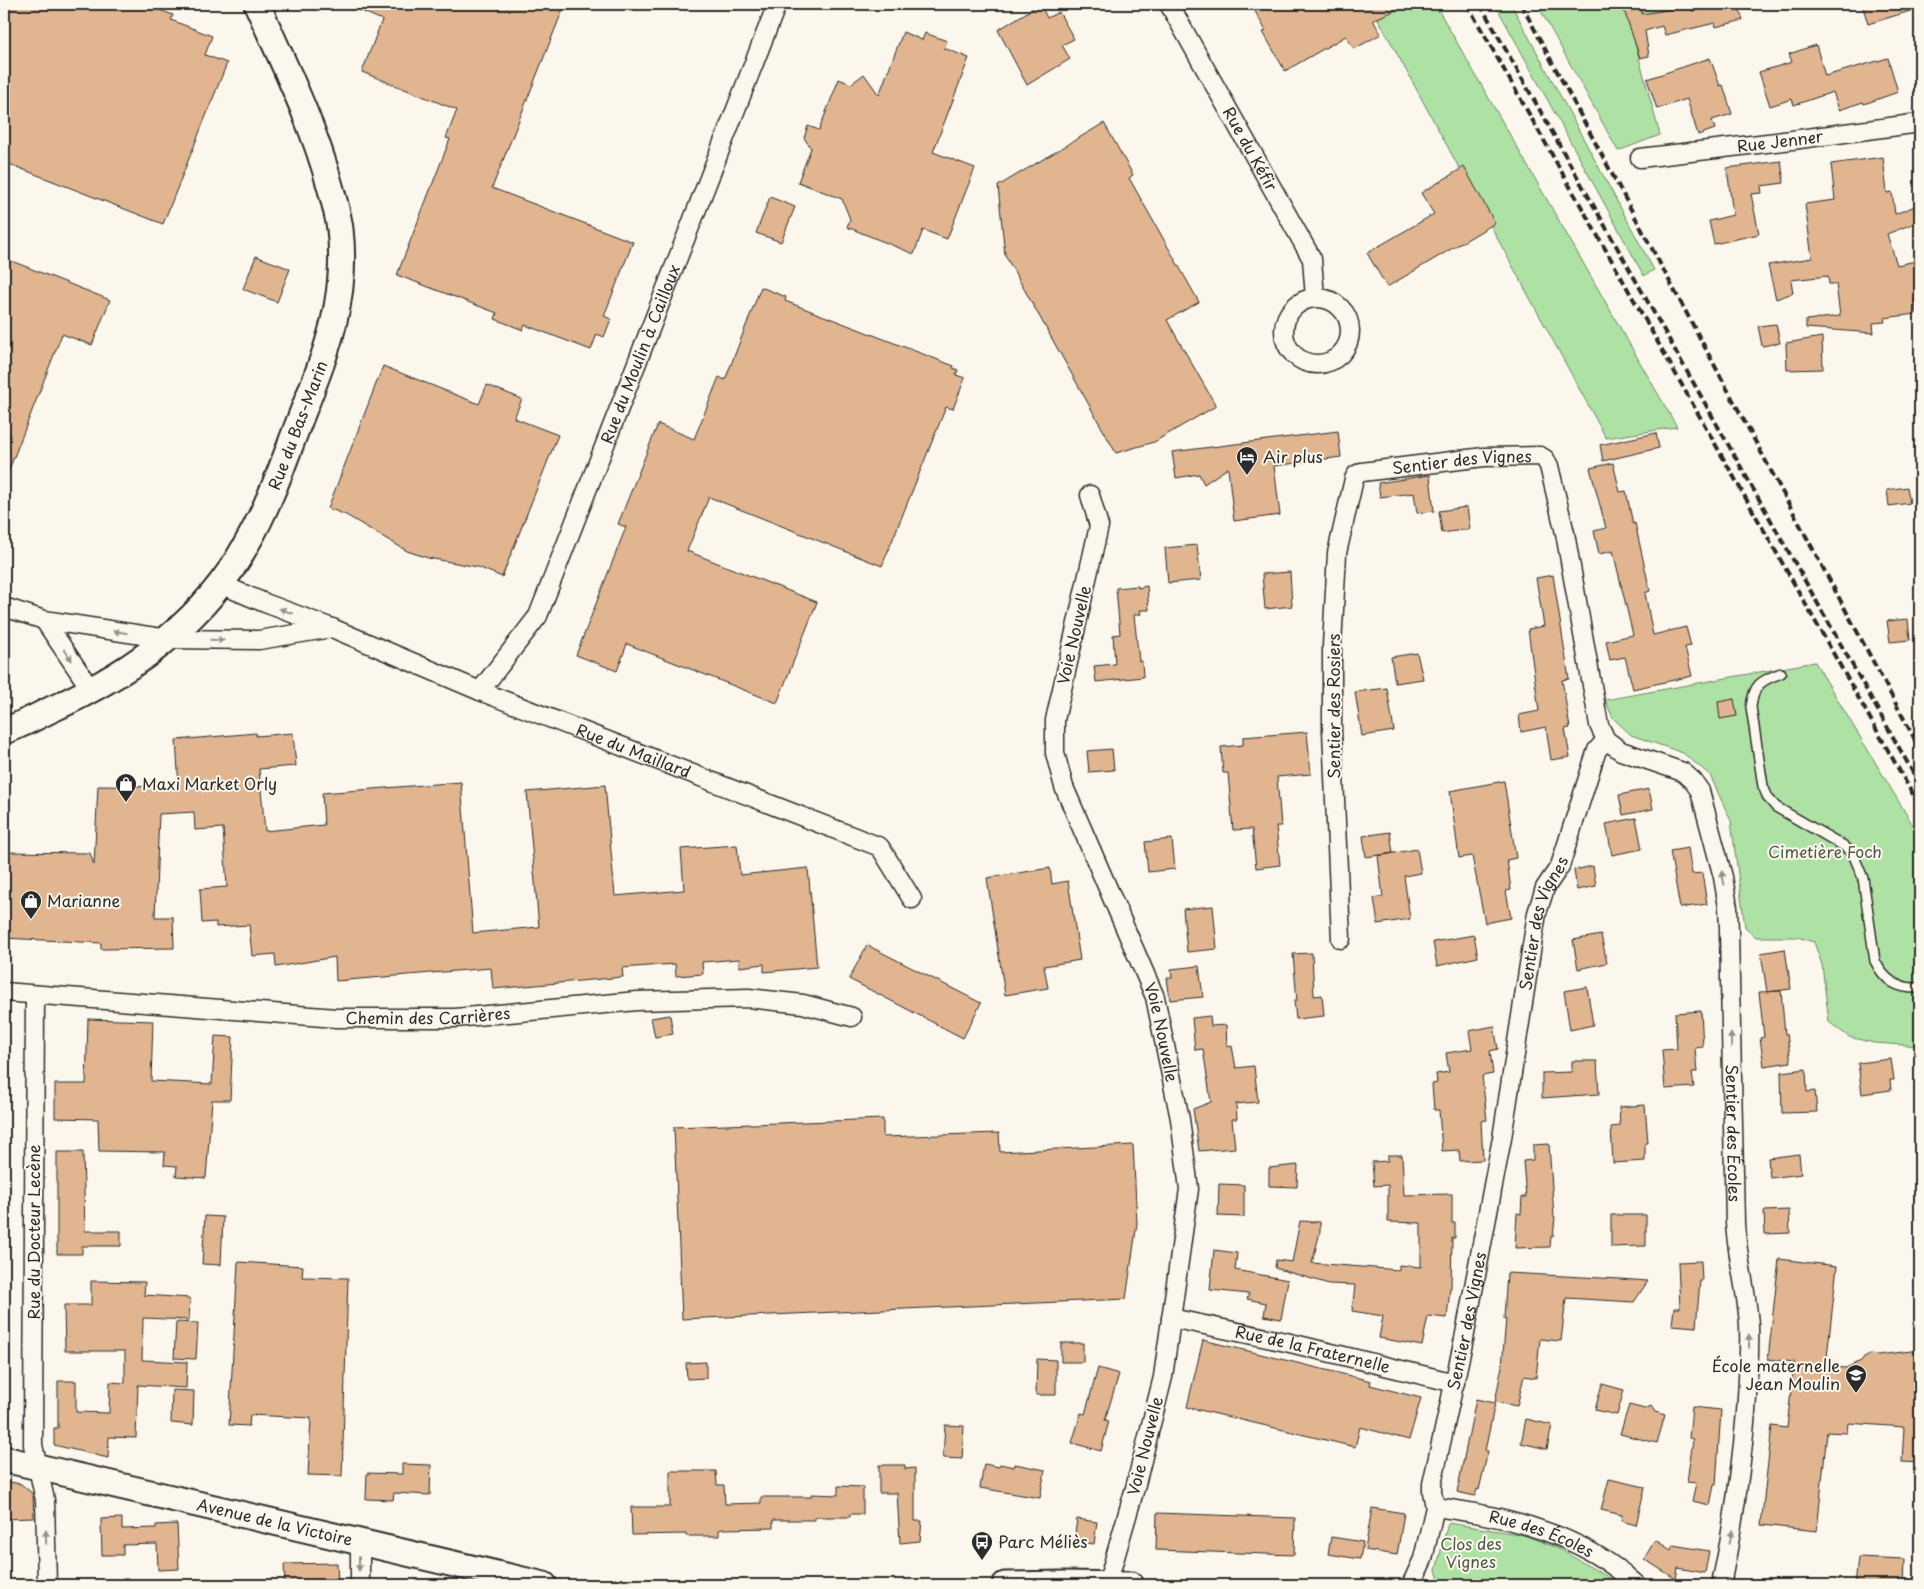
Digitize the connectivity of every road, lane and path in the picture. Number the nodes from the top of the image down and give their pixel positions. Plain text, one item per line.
1 (257, 4) edge
2 (777, 4) edge
3 (1169, 4) edge
4 (1920, 123) edge
5 (1640, 158) dead end
6 (1315, 298) dead end
7 (1356, 475) joint
8 (1090, 495) dead end
9 (220, 584) junction
10 (4, 607) edge
11 (44, 620) junction
12 (332, 628) junction
13 (168, 639) junction
14 (1781, 673) dead end
15 (92, 691) junction
16 (480, 691) junction
17 (4, 732) edge
18 (1606, 740) junction
19 (912, 899) dead end
20 (1341, 939) dead end
21 (1920, 988) edge
22 (4, 992) edge
23 (35, 995) junction
24 (852, 1017) dead end
25 (1170, 1318) junction
26 (1455, 1383) junction
27 (4, 1459) edge
28 (39, 1467) junction
29 (1436, 1507) junction
30 (360, 1542) junction
31 (47, 1585) edge
32 (360, 1585) edge
33 (544, 1585) edge
34 (1005, 1585) edge
35 (1119, 1585) edge
36 (1411, 1585) edge
37 (1637, 1585) edge
38 (1721, 1585) edge

1 - 9 main road, Rue du Bas-Marin
2 - 16 street, Rue du Moulin à Cailloux
3 - 6 street, Rue du Kéfir
4 - 5 street, Rue Jenner
7 - 18 street, Sentier des Vignes
7 - 20 street, Sentier des Rosiers
8 - 25 street, Voie Nouvelle
12 -> 9 street, Rue du Maillard
9 - 13 main road, Rue du Bas-Marin
10 - 11 street
13 -> 11 street
11 -> 15 street
13 -> 12 street
12 - 16 street, Rue du Maillard
13 - 15 main road, Rue du Bas-Marin
14 - 21 lane
15 - 17 main road, Rue du Bas-Marin
16 - 19 street, Rue du Maillard
18 - 26 street, Sentier des Vignes
38 -> 18 street, Sentier des Écoles
22 - 23 street, Chemin des Carrières
23 - 24 street, Chemin des Carrières
23 - 28 street, Rue du Docteur Lecène
25 - 26 street, Rue de la Fraternelle
25 - 35 street, Voie Nouvelle
26 - 29 street, Sentier des Vignes
27 - 28 main road, Avenue de la Victoire
28 - 30 main road, Avenue de la Victoire
31 -> 28 street, Rue du Docteur Lecène
29 - 36 street, Sentier des Vignes
29 - 37 street, Rue des Écoles
30 -> 32 street
30 - 33 main road, Avenue de la Victoire
34 - 35 main road

